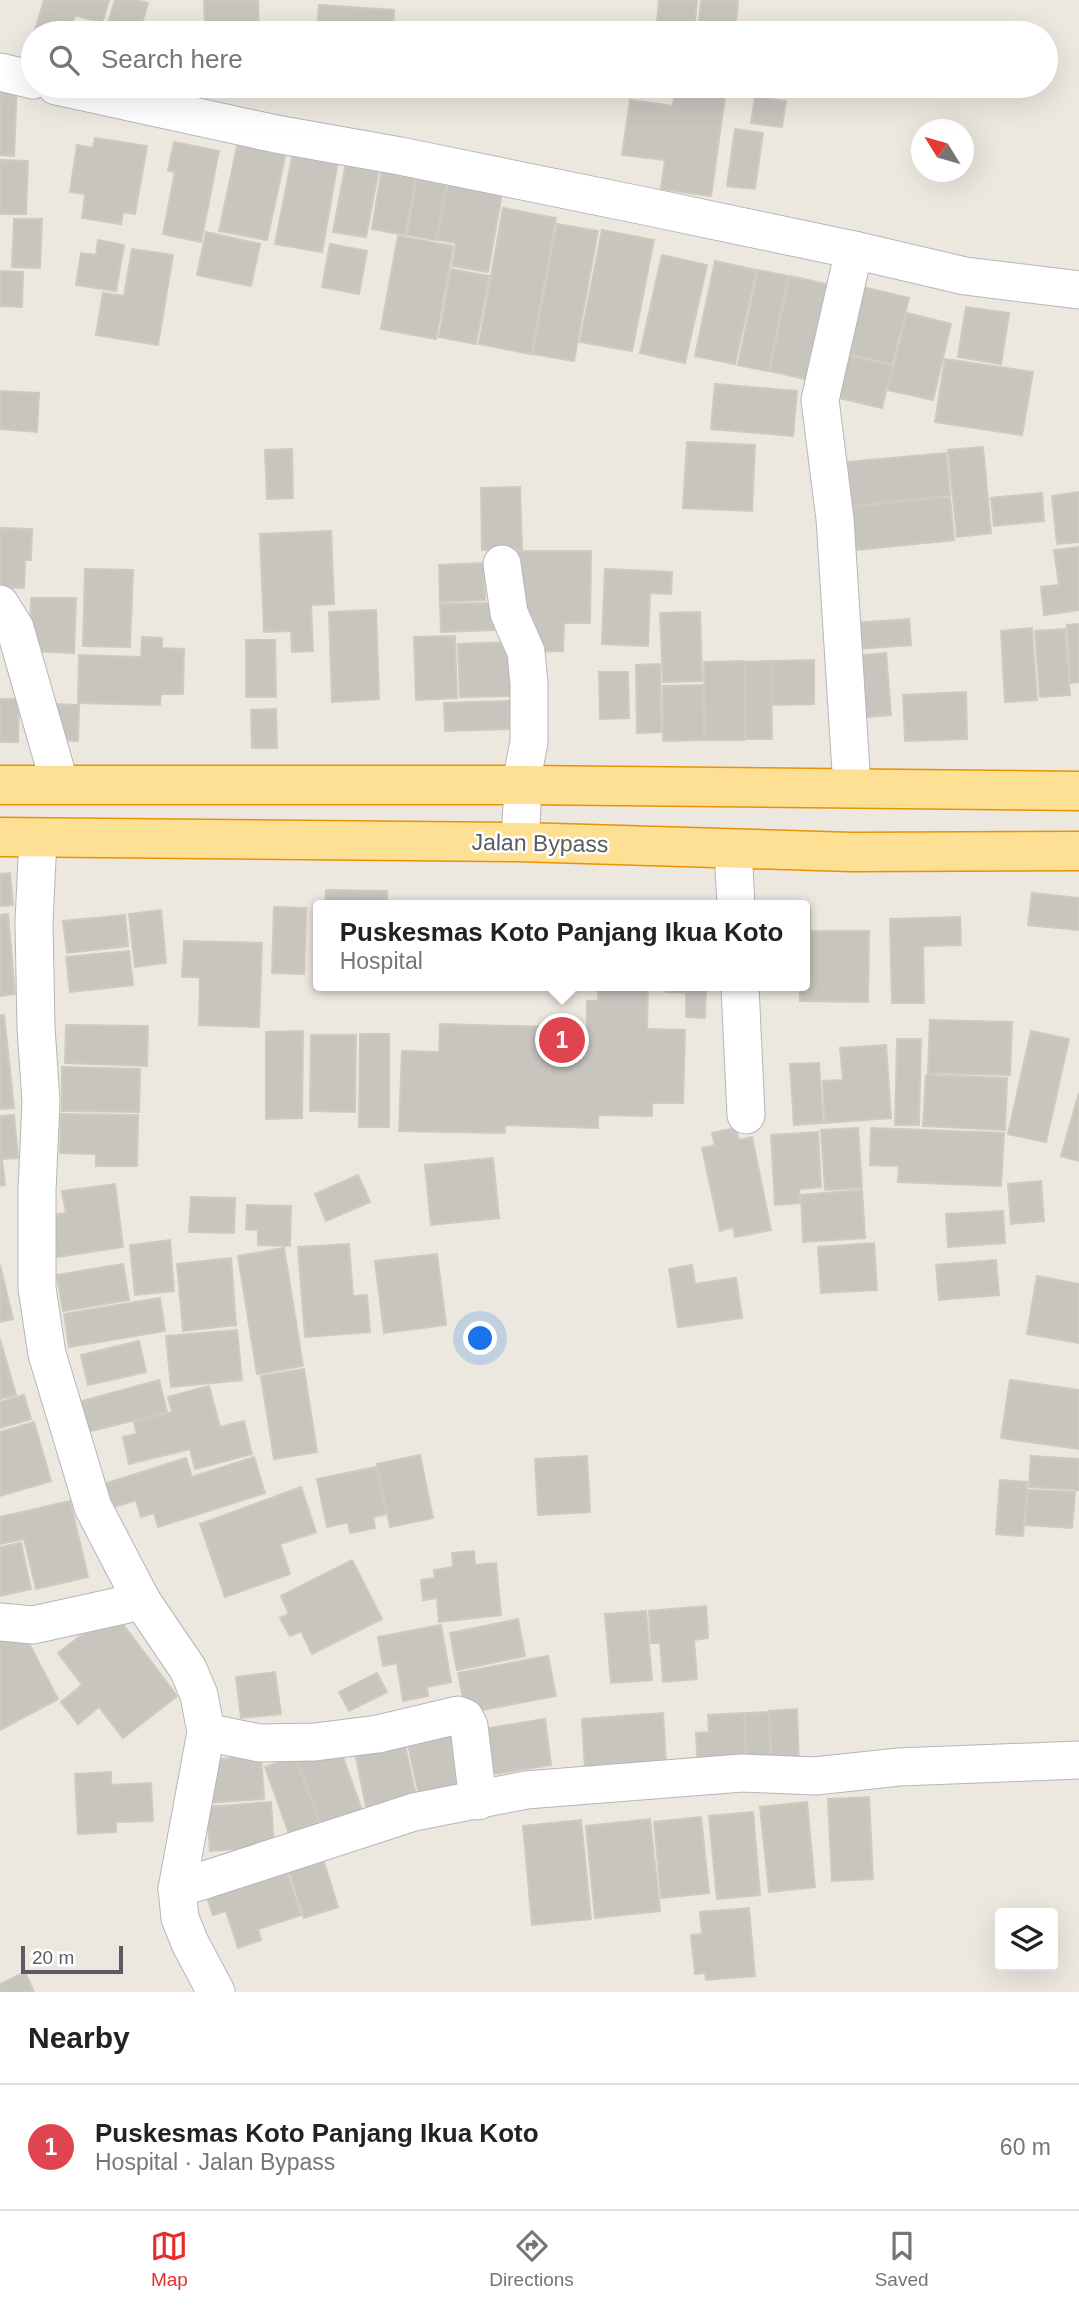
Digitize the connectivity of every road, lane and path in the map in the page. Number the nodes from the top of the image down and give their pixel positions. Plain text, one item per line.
1 (0, 72) edge
2 (21, 77) edge
3 (111, 98) edge
4 (854, 250) junction
5 (1079, 290) edge
6 (502, 564) dead end
7 (0, 604) edge
8 (0, 785) edge
9 (60, 785) junction
10 (523, 785) junction
11 (852, 788) junction
12 (1079, 790) edge
13 (0, 837) edge
14 (38, 838) junction
15 (520, 842) junction
16 (733, 849) junction
17 (1079, 851) edge
18 (736, 900) edge
19 (740, 991) edge
20 (746, 1115) dead end
21 (142, 1601) junction
22 (0, 1622) edge
23 (206, 1732) junction
24 (1079, 1760) edge
25 (478, 1801) junction
26 (177, 1889) junction
27 (216, 1992) edge

1 - 2 street
3 - 4 street
4 - 5 street
4 - 11 street
6 - 10 street
7 - 9 street
8 - 9 highway
9 - 10 highway
10 - 11 highway
10 - 15 street
11 - 12 highway
13 - 14 highway, Jalan Bypass
14 - 15 highway, Jalan Bypass
14 - 21 street
15 - 16 highway, Jalan Bypass
16 - 17 highway, Jalan Bypass
16 - 18 street
19 - 20 street
21 - 22 street
21 - 23 street
23 - 25 street
23 - 26 street
24 - 25 street
25 - 26 street
26 - 27 street

